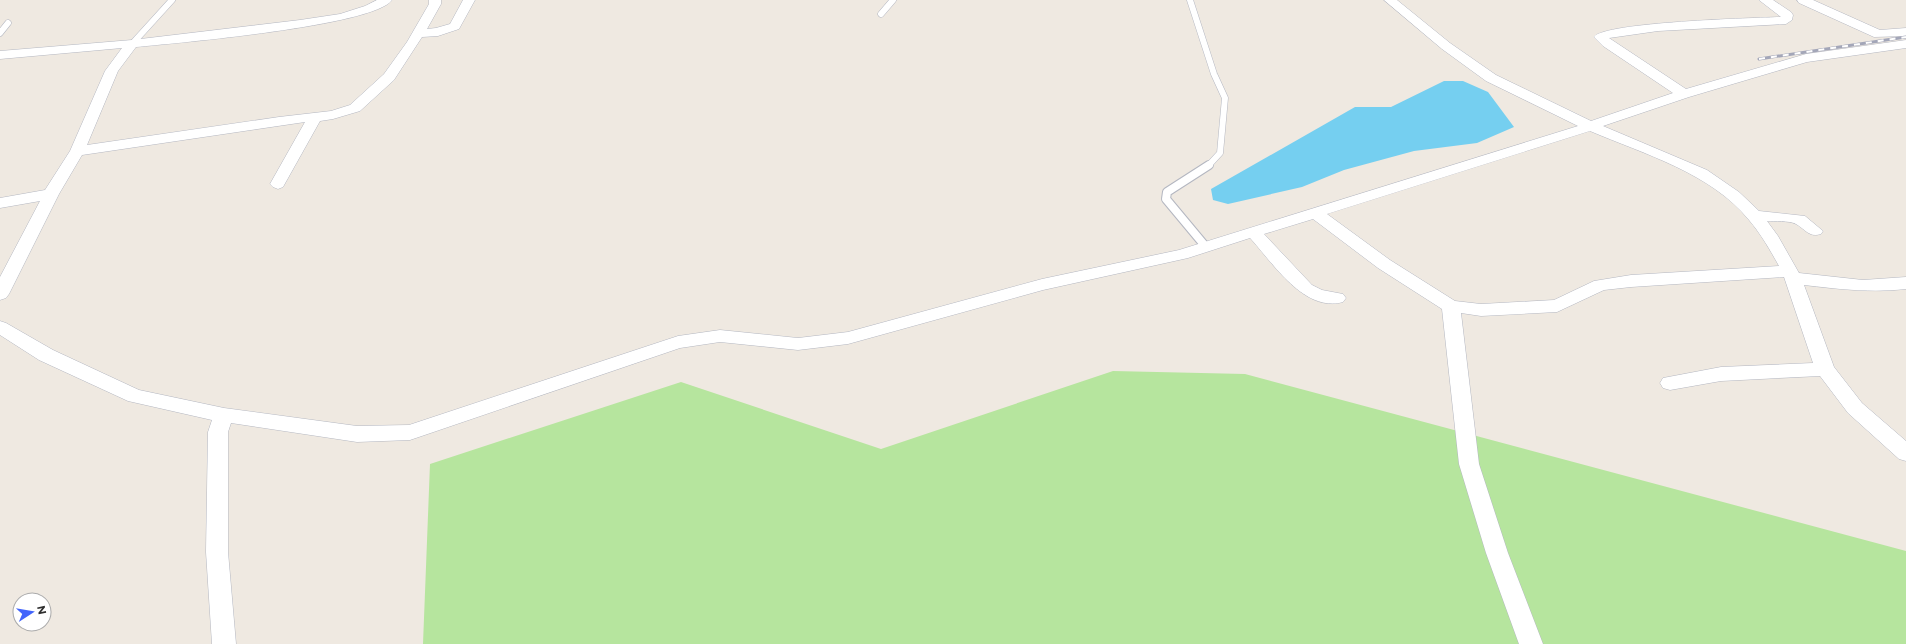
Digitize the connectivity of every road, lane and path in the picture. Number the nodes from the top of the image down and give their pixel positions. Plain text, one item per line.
1 (172, 0) edge
2 (386, 0) edge
3 (435, 0) edge
4 (469, 0) edge
5 (893, 0) edge
6 (1190, 0) edge
7 (1390, 0) edge
8 (1765, 0) edge
9 (1803, 0) edge
10 (881, 14) dead end
11 (8, 23) dead end
12 (1906, 32) edge
13 (0, 33) edge
14 (419, 33) junction
15 (132, 44) junction
16 (1906, 44) edge
17 (0, 55) edge
18 (1684, 94) junction
19 (316, 116) junction
20 (1590, 126) junction
21 (77, 151) junction
22 (278, 184) dead end
23 (51, 194) junction
24 (0, 202) edge
25 (1315, 213) junction
26 (1754, 215) junction
27 (1815, 231) dead end
28 (1253, 232) junction
29 (1202, 242) junction
30 (1791, 274) junction
31 (1906, 283) edge
32 (0, 294) edge
33 (1337, 298) dead end
34 (1451, 306) junction
35 (0, 327) edge
36 (1825, 369) junction
37 (1670, 383) dead end
38 (224, 415) junction
39 (1906, 453) edge
40 (224, 644) edge
41 (1531, 644) edge

1 - 15 lane
2 - 15 street
3 - 14 street
4 - 14 street
5 - 10 lane
6 - 29 lane
7 - 20 street
8 - 18 street
9 - 12 street
11 - 13 lane
14 - 19 street
15 - 17 street
15 - 21 street
16 - 18 street
18 - 20 street
19 - 21 street
19 - 22 street
20 - 25 street
20 - 26 street
21 - 23 street
23 - 24 street
23 - 32 street
25 - 28 street
25 - 34 street
26 - 27 street
26 - 30 street
28 - 29 street
28 - 33 street
29 - 38 street
30 - 31 street
30 - 34 street
30 - 36 street
34 - 41 street
35 - 38 street
36 - 37 street
36 - 39 street
38 - 40 street

